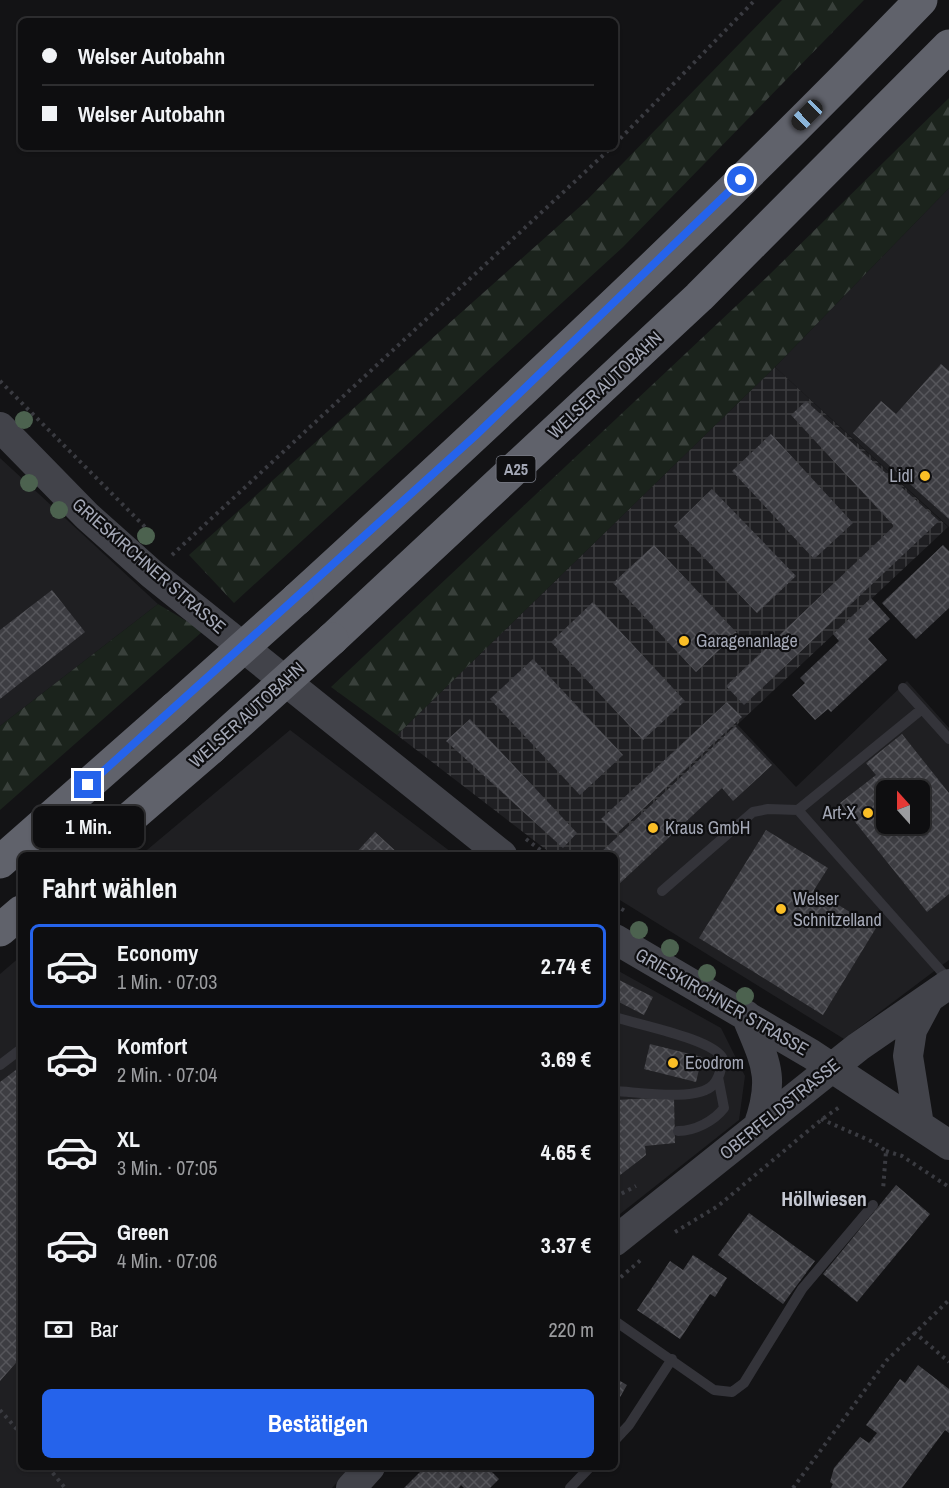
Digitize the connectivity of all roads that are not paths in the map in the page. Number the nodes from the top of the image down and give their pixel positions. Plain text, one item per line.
1 (921, 0) edge
2 (949, 46) edge
3 (0, 427) edge
4 (903, 688) dead end
5 (922, 710) junction
6 (949, 740) edge
7 (798, 810) junction
8 (90, 852) edge
9 (498, 852) edge
10 (0, 862) edge
11 (662, 891) dead end
12 (18, 915) edge
13 (0, 930) edge
14 (618, 941) edge
15 (943, 987) edge
16 (746, 1015) junction
17 (618, 1018) edge
18 (18, 1051) edge
19 (0, 1065) edge
20 (832, 1068) junction
21 (718, 1077) junction
22 (618, 1091) edge
23 (919, 1125) junction
24 (758, 1127) junction
25 (678, 1131) dead end
26 (949, 1145) edge
27 (873, 1205) road end
28 (618, 1239) edge
29 (618, 1323) edge
30 (672, 1359) junction
31 (618, 1437) edge
32 (366, 1470) edge
33 (587, 1470) edge
34 (351, 1488) edge
35 (570, 1488) edge

1 - 10 highway, bridge
2 - 8 highway, WELSER AUTOBAHN / A25, bridge
3 - 9 main road, GRIESKIRCHNER STRASSE
4 - 5 lane
5 - 6 lane
5 - 7 lane
7 - 11 lane
7 - 15 lane
12 - 13 highway
14 - 16 main road, GRIESKIRCHNER STRASSE
15 - 20 main road, OBERFELDSTRASSE
15 - 23 main road
16 - 20 main road, GRIESKIRCHNER STRASSE
16 - 24 main road
17 - 21 lane
18 - 19 lane
20 - 23 main road, GRIESKIRCHNER STRASSE
20 - 24 main road, OBERFELDSTRASSE
21 - 22 lane
21 - 25 lane
23 - 26 main road, GRIESKIRCHNER STRASSE
24 - 28 main road, OBERFELDSTRASSE
27 - 30 lane
29 - 30 lane
30 - 31 lane
32 - 34 main road
33 - 35 lane

